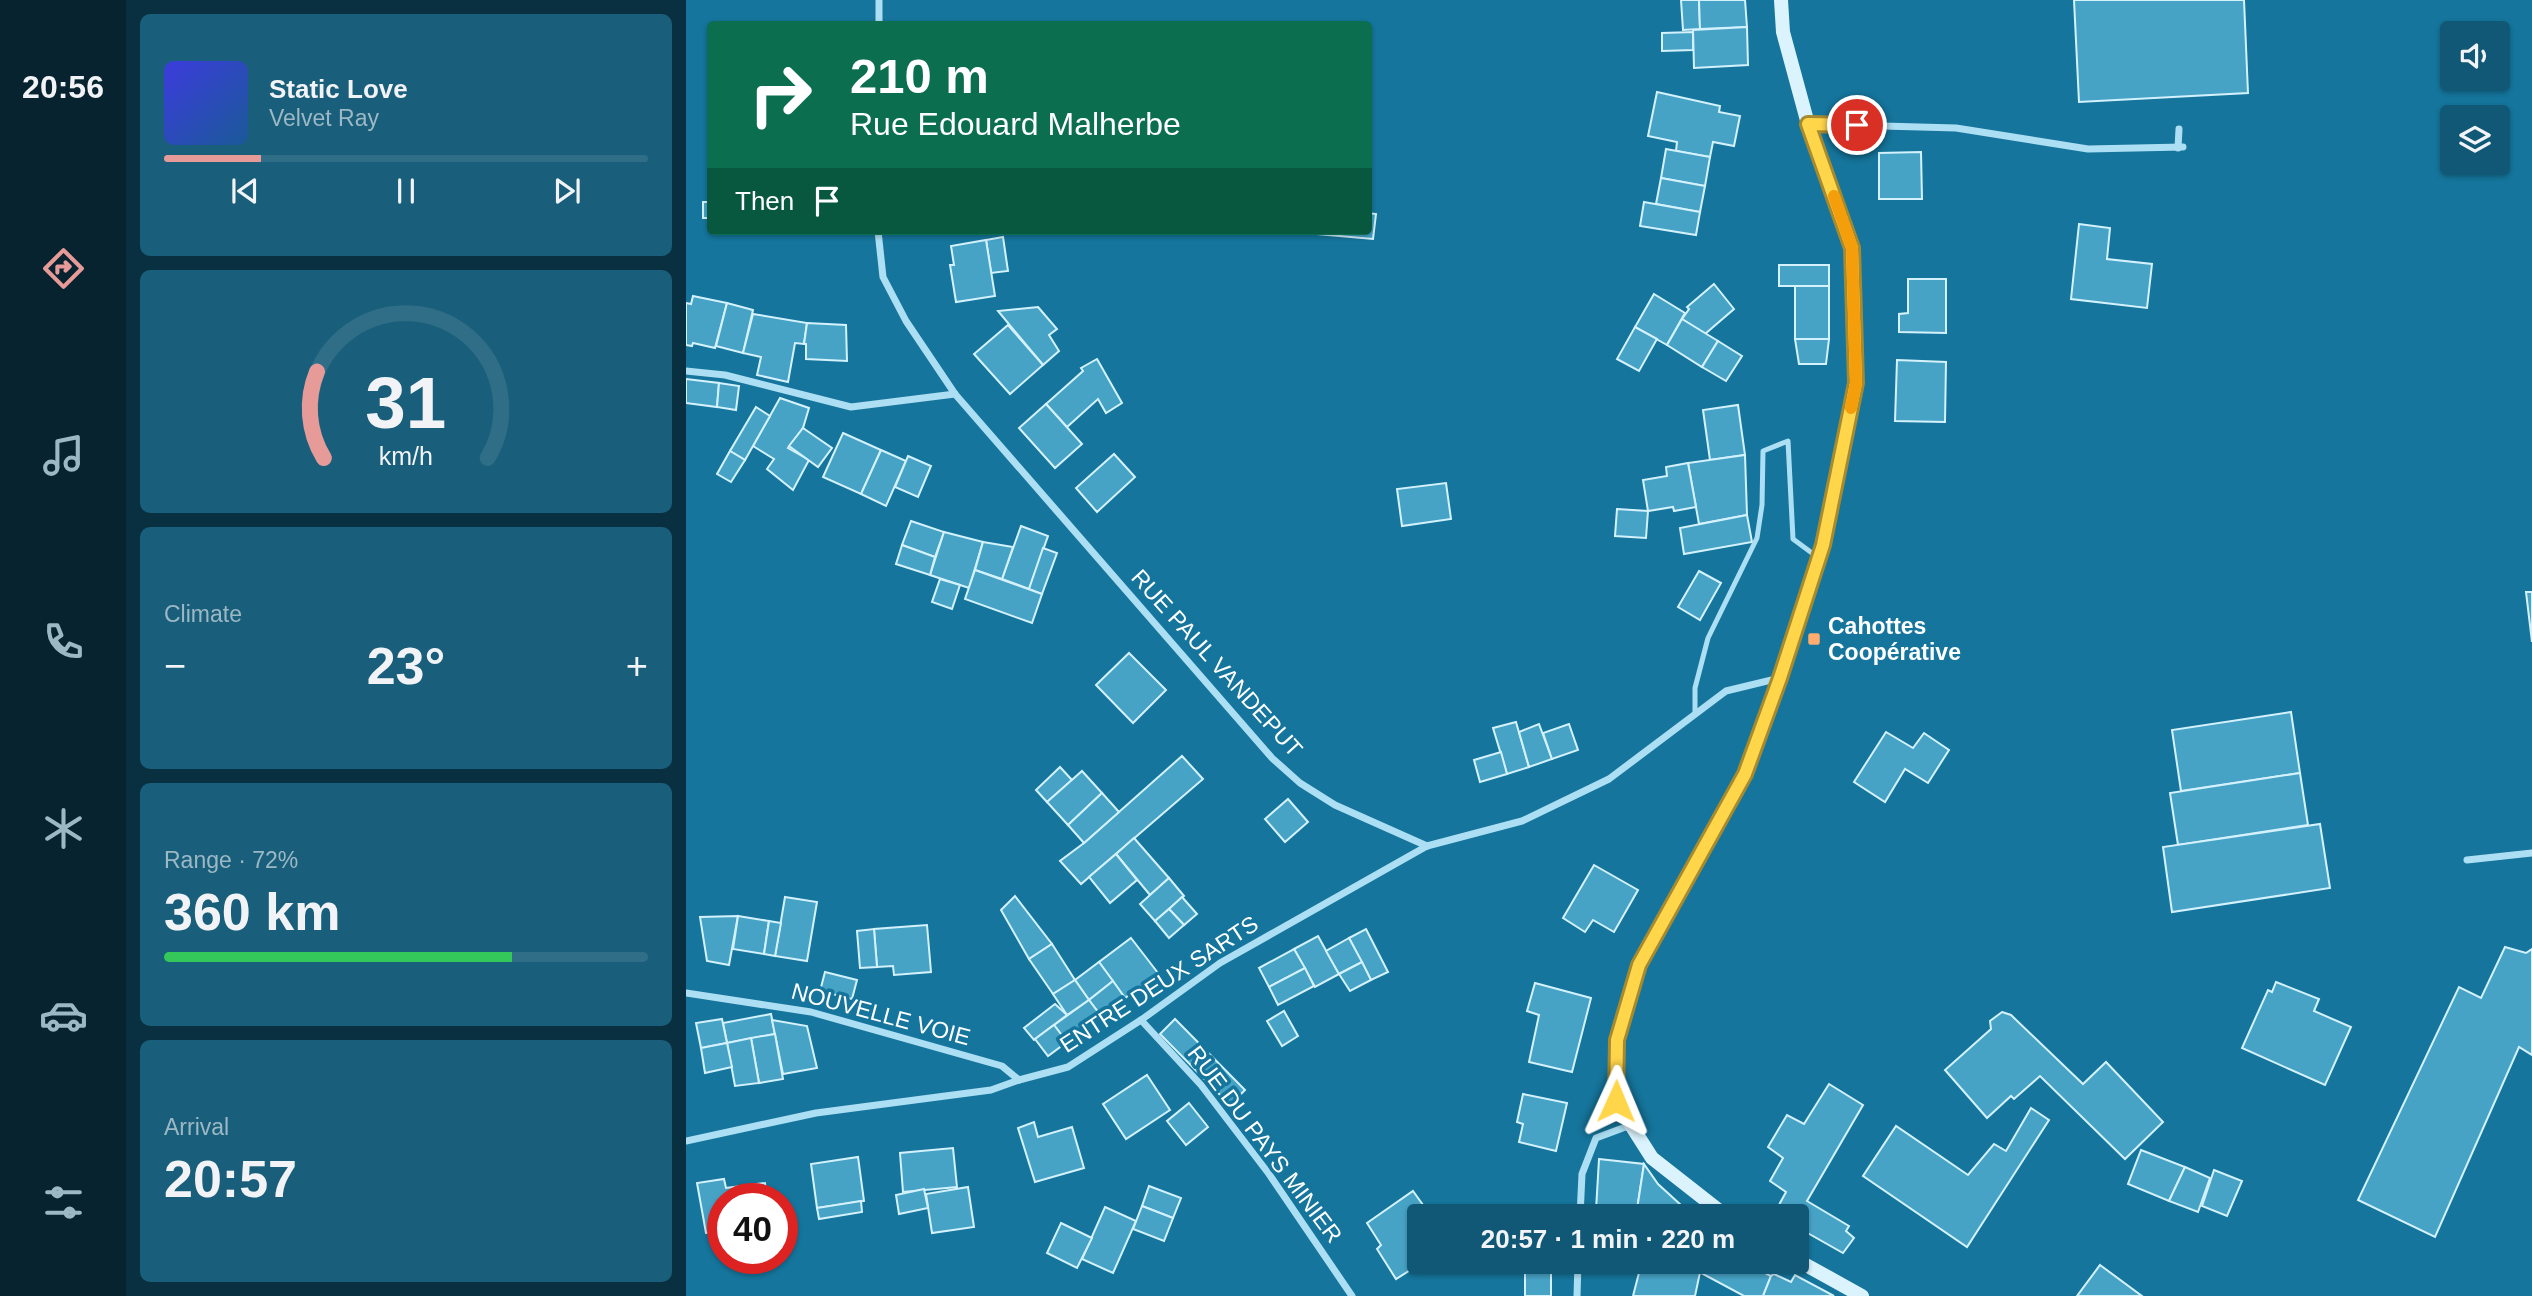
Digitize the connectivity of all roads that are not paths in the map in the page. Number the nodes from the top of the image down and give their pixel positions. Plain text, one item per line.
1 (879, 0) edge
2 (1781, 0) edge
3 (879, 21) edge
4 (1808, 124) junction
5 (2179, 129) dead end
6 (878, 235) edge
7 (686, 371) edge
8 (955, 394) junction
9 (1819, 558) junction
10 (1780, 678) junction
11 (1695, 714) junction
12 (1427, 846) junction
13 (2532, 853) edge
14 (2467, 860) dead end
15 (686, 993) edge
16 (1141, 1020) junction
17 (1019, 1080) junction
18 (1631, 1125) junction
19 (686, 1141) edge
20 (1581, 1204) edge
21 (1711, 1204) edge
22 (1809, 1267) edge
23 (1578, 1274) edge
24 (1352, 1296) edge
25 (1577, 1296) edge
26 (1862, 1296) edge

1 - 3 street
2 - 4 street
4 - 5 street
4 - 9 street
6 - 8 street, RUE PAUL VANDEPUT
7 - 8 street
8 - 12 street, RUE PAUL VANDEPUT
9 - 10 street
9 - 11 lane
10 - 11 street
10 - 18 street
11 - 12 street
12 - 16 street, ENTRE DEUX SARTS
13 - 14 street
15 - 17 street, NOUVELLE VOIE
16 - 17 street, ENTRE DEUX SARTS
16 - 24 street, RUE DU PAYS MINIER
17 - 19 street, ENTRE DEUX SARTS
18 - 20 street
18 - 21 street
22 - 26 street
23 - 25 street

